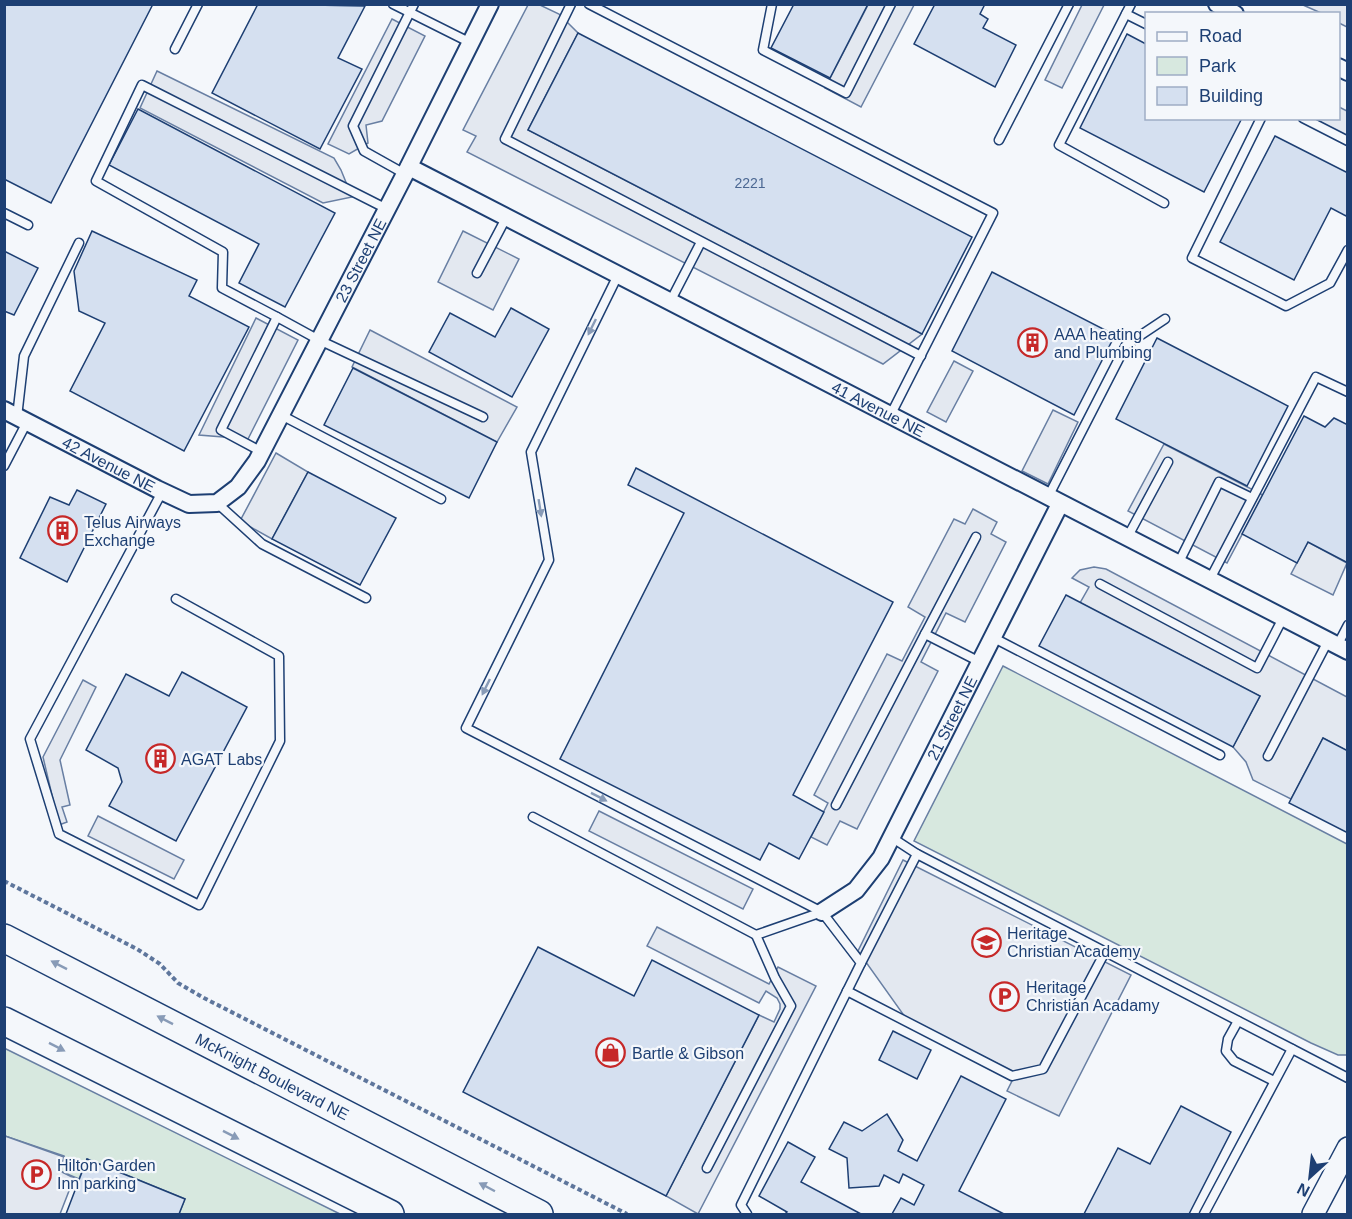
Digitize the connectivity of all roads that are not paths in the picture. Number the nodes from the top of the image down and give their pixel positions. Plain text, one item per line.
1 (198, 4) edge
2 (393, 4) edge
3 (490, 4) edge
4 (572, 4) edge
5 (590, 4) edge
6 (772, 4) edge
7 (891, 4) edge
8 (1069, 4) edge
9 (1131, 4) edge
10 (1217, 4) edge
11 (412, 9) edge
12 (1231, 12) edge
13 (1126, 14) junction
14 (1145, 24) edge
15 (471, 43) junction
16 (175, 50) dead end
17 (1260, 120) edge
18 (1307, 120) edge
19 (999, 140) dead end
20 (1347, 141) edge
21 (407, 170) junction
22 (1164, 203) dead end
23 (387, 209) junction
24 (4, 213) edge
25 (506, 218) junction
26 (28, 225) dead end
27 (701, 242) junction
28 (79, 243) dead end
29 (1347, 250) edge
30 (477, 273) dead end
31 (618, 275) junction
32 (670, 302) junction
33 (277, 317) junction
34 (1165, 319) dead end
35 (319, 340) junction
36 (921, 356) junction
37 (1347, 392) edge
38 (281, 415) junction
39 (16, 416) edge
40 (890, 416) junction
41 (483, 417) dead end
42 (262, 452) junction
43 (1168, 462) dead end
44 (4, 466) edge
45 (162, 492) junction
46 (1252, 498) junction
47 (441, 499) dead end
48 (1054, 501) junction
49 (217, 503) junction
50 (976, 537) dead end
51 (1126, 538) junction
52 (1178, 564) junction
53 (1209, 580) junction
54 (1100, 584) dead end
55 (366, 598) dead end
56 (176, 599) dead end
57 (1282, 618) junction
58 (1347, 625) edge
59 (925, 634) junction
60 (992, 637) junction
61 (1337, 646) edge
62 (980, 662) junction
63 (1220, 755) dead end
64 (1268, 756) dead end
65 (836, 805) dead end
66 (533, 816) dead end
67 (891, 837) junction
68 (917, 854) junction
69 (822, 912) junction
70 (756, 935) junction
71 (4, 938) edge
72 (1105, 952) junction
73 (861, 963) junction
74 (847, 991) junction
75 (4, 1021) edge
76 (1238, 1021) junction
77 (1292, 1049) junction
78 (1347, 1078) edge
79 (1275, 1082) junction
80 (1347, 1148) edge
81 (707, 1168) dead end
82 (390, 1215) edge
83 (539, 1215) edge
84 (747, 1215) edge
85 (1204, 1215) edge
86 (1313, 1215) edge

1 - 16 lane
2 - 11 lane
3 - 15 street, 23 Street NE
4 - 27 lane
5 - 36 lane
6 - 7 lane
8 - 19 lane
9 - 13 lane
10 - 12 street
11 - 15 lane
11 - 21 lane
13 - 14 lane
13 - 22 lane
15 - 21 street, 23 Street NE
17 - 29 lane
18 - 20 lane
21 - 23 street, 23 Street NE
21 - 25 street, 41 Avenue NE
23 - 33 lane
23 - 35 street, 23 Street NE
24 - 26 lane
25 - 30 lane
25 - 31 street, 41 Avenue NE
27 - 32 lane
27 - 36 lane
28 - 39 lane
31 - 32 street, 41 Avenue NE
31 -> 69 lane
32 - 40 street, 41 Avenue NE
33 - 35 lane
33 - 42 lane
34 - 48 lane
35 - 38 street, 23 Street NE
35 - 41 lane
36 - 40 lane
37 - 46 lane
38 - 42 street, 23 Street NE
38 - 47 lane
39 - 44 lane
39 - 45 street, 42 Avenue NE
40 - 48 street, 41 Avenue NE
42 - 49 street, 23 Street NE
43 - 51 lane
45 - 49 street, 42 Avenue NE
45 - 56 lane
46 - 52 lane
46 - 53 lane
48 - 51 street, 41 Avenue NE
48 - 60 street, 21 Street NE
49 - 55 lane
50 - 59 lane
51 - 52 street, 41 Avenue NE
52 - 53 street, 41 Avenue NE
53 - 57 street, 41 Avenue NE
54 - 57 lane
57 - 61 street, 41 Avenue NE
58 - 61 lane
59 - 62 lane
59 - 65 lane
60 - 62 street, 21 Street NE
60 - 63 lane
61 - 64 lane
62 - 67 street, 21 Street NE
66 - 70 lane
67 - 68 lane
67 - 69 street, 21 Street NE
68 - 72 lane
68 - 73 lane
69 - 70 lane
69 - 73 lane
70 - 81 lane
83 -> 71 main road, McKnight Boulevard NE
72 - 74 lane
72 - 76 lane
73 - 74 lane
74 - 84 lane
75 -> 82 main road
76 - 77 lane
76 - 79 lane
77 - 78 lane
77 - 79 lane
79 - 85 lane
80 - 86 street

